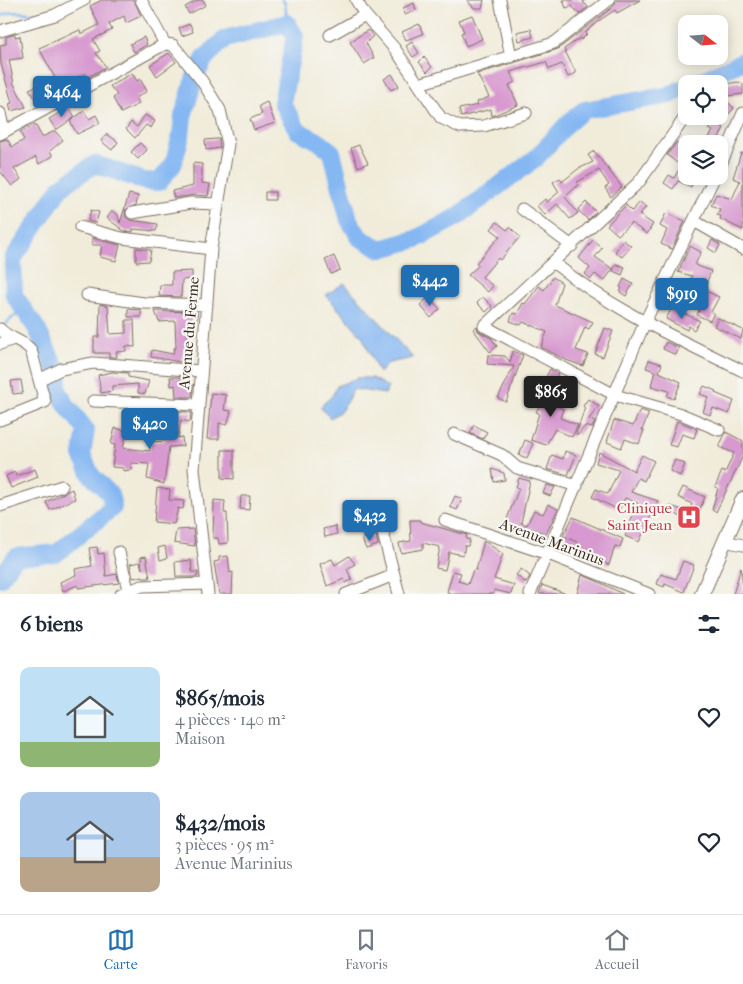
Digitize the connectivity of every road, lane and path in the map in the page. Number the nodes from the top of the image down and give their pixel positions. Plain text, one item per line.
1 (84, 0) edge
2 (141, 0) edge
3 (356, 0) edge
4 (500, 0) edge
5 (609, 0) edge
6 (365, 15) junction
7 (0, 30) edge
8 (330, 35) dead end
9 (165, 44) junction
10 (511, 58) junction
11 (419, 84) junction
12 (0, 113) edge
13 (526, 113) dead end
14 (743, 113) edge
15 (680, 125) edge
16 (2, 133) edge
17 (739, 135) edge
18 (728, 154) edge
19 (711, 185) edge
20 (218, 204) junction
21 (522, 209) dead end
22 (132, 213) dead end
23 (694, 221) junction
24 (80, 227) dead end
25 (572, 246) junction
26 (211, 249) junction
27 (743, 249) edge
28 (554, 263) junction
29 (87, 296) dead end
30 (207, 305) junction
31 (645, 322) junction
32 (1, 330) edge
33 (14, 339) junction
34 (0, 344) edge
35 (201, 370) junction
36 (743, 371) edge
37 (42, 378) junction
38 (615, 395) junction
39 (93, 401) dead end
40 (198, 405) junction
41 (0, 420) edge
42 (719, 430) dead end
43 (454, 434) dead end
44 (62, 486) dead end
45 (577, 486) junction
46 (743, 500) edge
47 (0, 506) edge
48 (445, 520) dead end
49 (383, 532) dead end
50 (724, 541) junction
51 (743, 545) edge
52 (119, 552) dead end
53 (548, 554) junction
54 (394, 575) junction
55 (208, 589) edge
56 (126, 593) edge
57 (346, 594) edge
58 (399, 594) edge
59 (530, 594) edge
60 (649, 594) edge
61 (702, 594) edge

1 - 7 street
2 - 9 street
3 - 6 street
4 - 10 street
5 - 10 street
6 - 8 street
6 - 11 street
9 - 16 street
9 - 20 street, Avenue du Ferme
10 - 11 street
11 - 13 street
12 - 16 street
14 - 17 street
15 - 25 street
17 - 18 street
19 - 23 street
20 - 22 street
20 - 26 street, Avenue du Ferme
21 - 25 street
23 - 27 street
23 - 31 street
24 - 26 street
25 - 28 street
26 - 30 street, Avenue du Ferme
28 - 31 street
28 - 38 street
29 - 30 street
30 - 35 street, Avenue du Ferme
31 - 36 street
31 - 38 street
32 - 33 street
33 - 34 street
33 - 37 street
35 - 37 street
35 - 40 street, Avenue du Ferme
37 - 41 street
38 - 42 street
38 - 45 street
39 - 40 street
40 - 55 street, Avenue du Ferme
43 - 45 street
44 - 47 street
45 - 53 street
46 - 50 main road
48 - 53 street, Avenue Marinius
49 - 54 street
50 - 51 street
50 - 61 main road
52 - 56 street
53 - 59 street
53 - 60 street, Avenue Marinius
54 - 57 street
54 - 58 street
55 - 56 street

